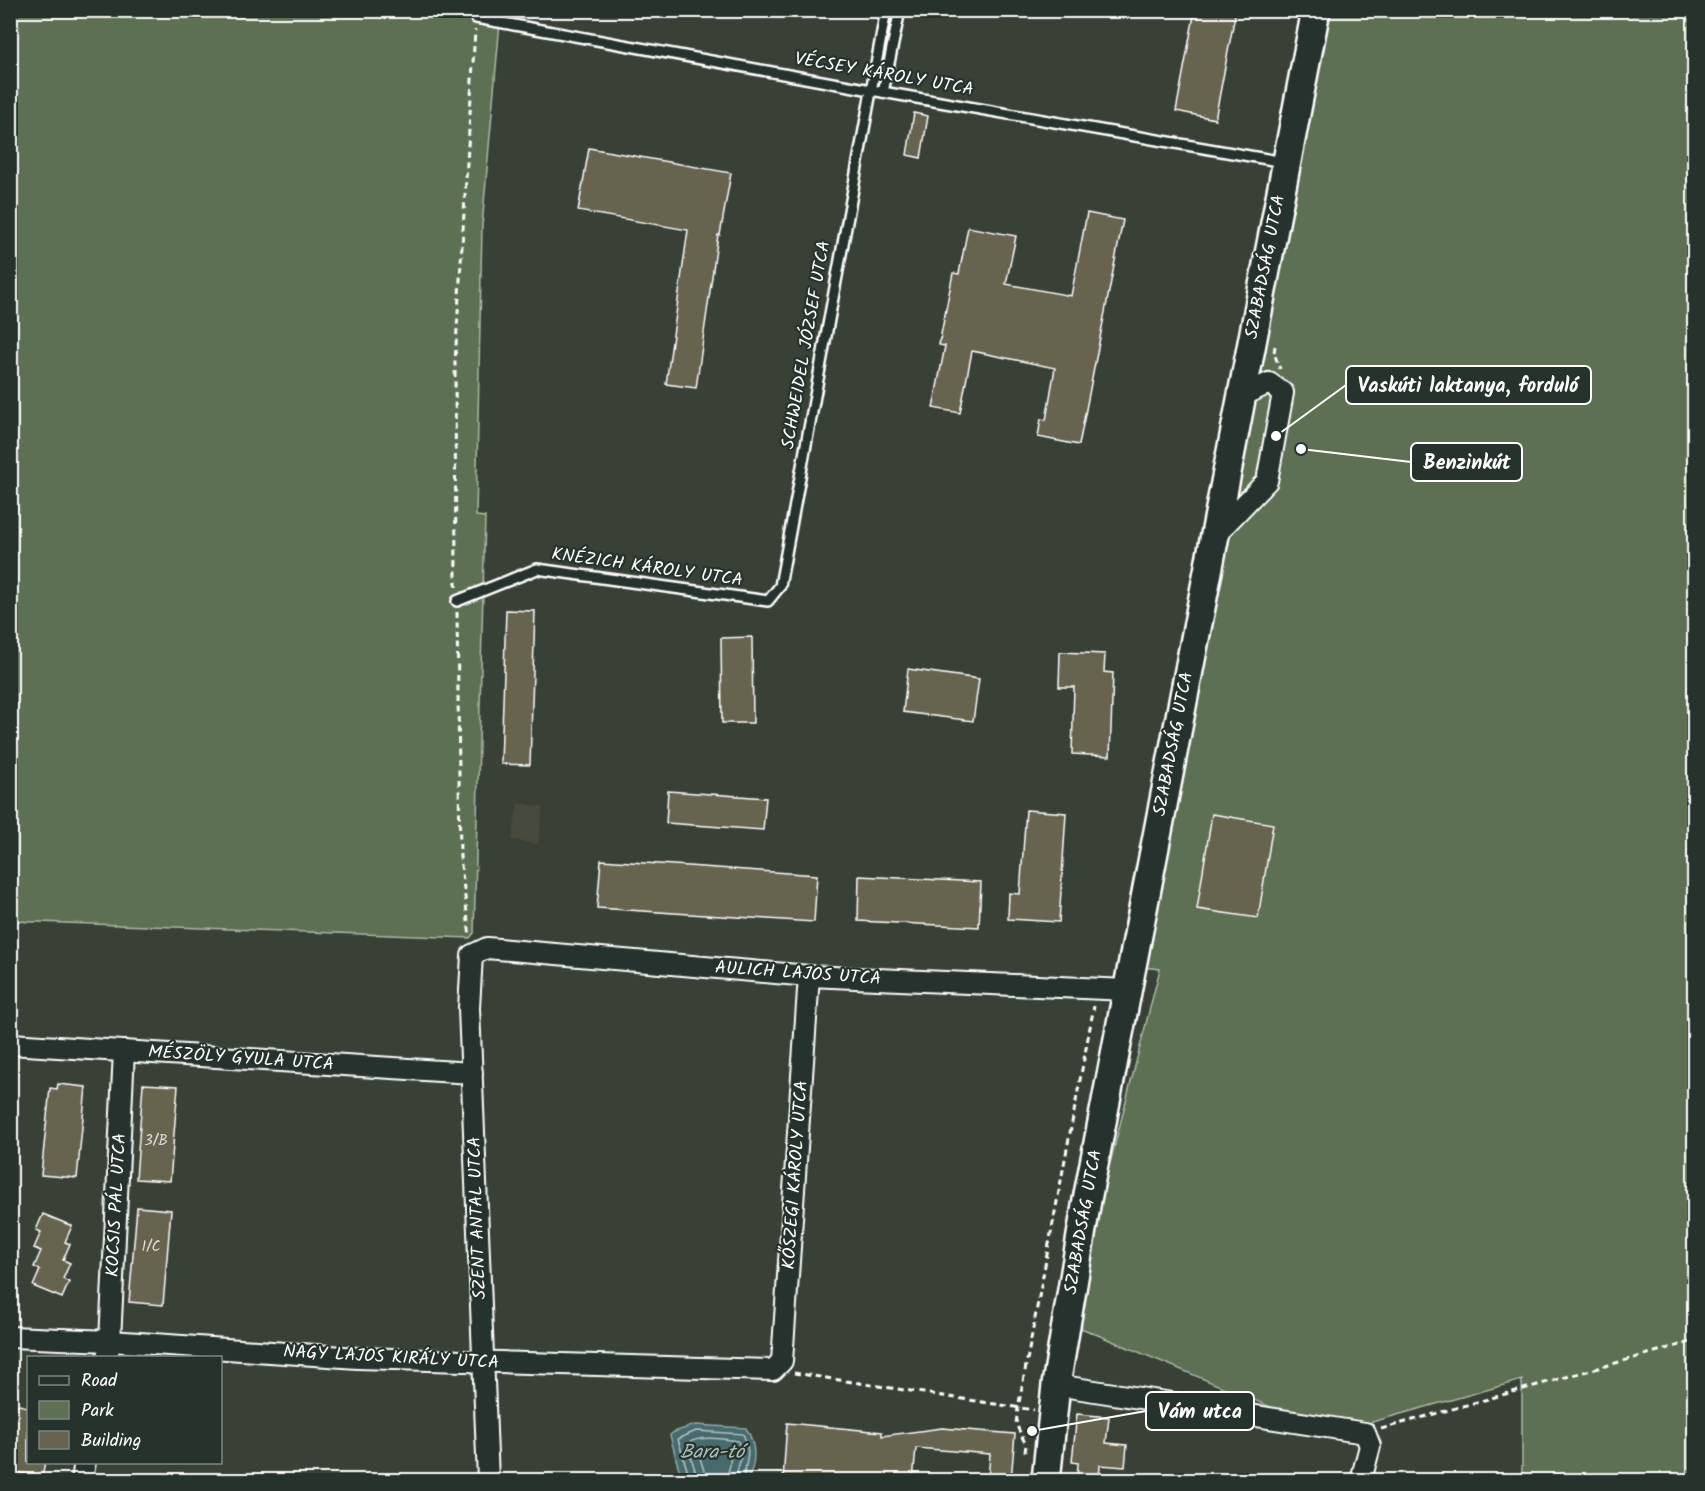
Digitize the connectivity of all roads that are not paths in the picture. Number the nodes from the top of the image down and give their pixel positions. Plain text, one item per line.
1 (886, 10) edge
2 (900, 10) edge
3 (1316, 10) edge
4 (476, 18) road end
5 (871, 90) junction
6 (883, 92) junction
7 (1287, 163) junction
8 (1242, 396) junction
9 (1215, 535) junction
10 (457, 601) road end
11 (768, 602) joint
12 (472, 955) joint
13 (809, 976) junction
14 (1127, 990) junction
15 (10, 1044) edge
16 (124, 1051) junction
17 (472, 1073) junction
18 (10, 1337) edge
19 (109, 1349) edge
20 (484, 1362) junction
21 (773, 1370) joint
22 (1056, 1384) junction
23 (85, 1464) edge
24 (82, 1480) edge
25 (488, 1480) edge
26 (1046, 1480) edge
27 (1361, 1480) edge

1 - 5 lane, SCHWEIDEL JÓZSEF UTCA
2 - 6 lane
3 - 7 main road, SZABADSÁG UTCA
4 - 5 lane, VÉCSEY KÁROLY UTCA
5 - 6 lane, VÉCSEY KÁROLY UTCA
5 - 11 lane, SCHWEIDEL JÓZSEF UTCA
6 - 7 lane, VÉCSEY KÁROLY UTCA
7 - 8 main road, SZABADSÁG UTCA
8 - 9 main road, SZABADSÁG UTCA
8 - 9 street
9 - 14 main road, SZABADSÁG UTCA
10 - 11 lane, KNÉZICH KÁROLY UTCA
12 - 13 street, AULICH LAJOS UTCA
12 - 17 street, SZENT ANTAL UTCA
13 - 14 street, AULICH LAJOS UTCA
13 - 21 street, KŐSZEGI KÁROLY UTCA
14 - 22 main road, SZABADSÁG UTCA
15 - 16 street, MÉSZÖLY GYULA UTCA
16 - 17 street, MÉSZÖLY GYULA UTCA
16 - 19 street, KOCSIS PÁL UTCA
17 - 20 street, SZENT ANTAL UTCA
18 - 19 street, NAGY LAJOS KIRÁLY UTCA
19 - 20 street, NAGY LAJOS KIRÁLY UTCA
20 - 21 street, NAGY LAJOS KIRÁLY UTCA
20 - 25 street, SZENT ANTAL UTCA
22 - 26 main road, SZABADSÁG UTCA
22 - 27 street
23 - 24 street

